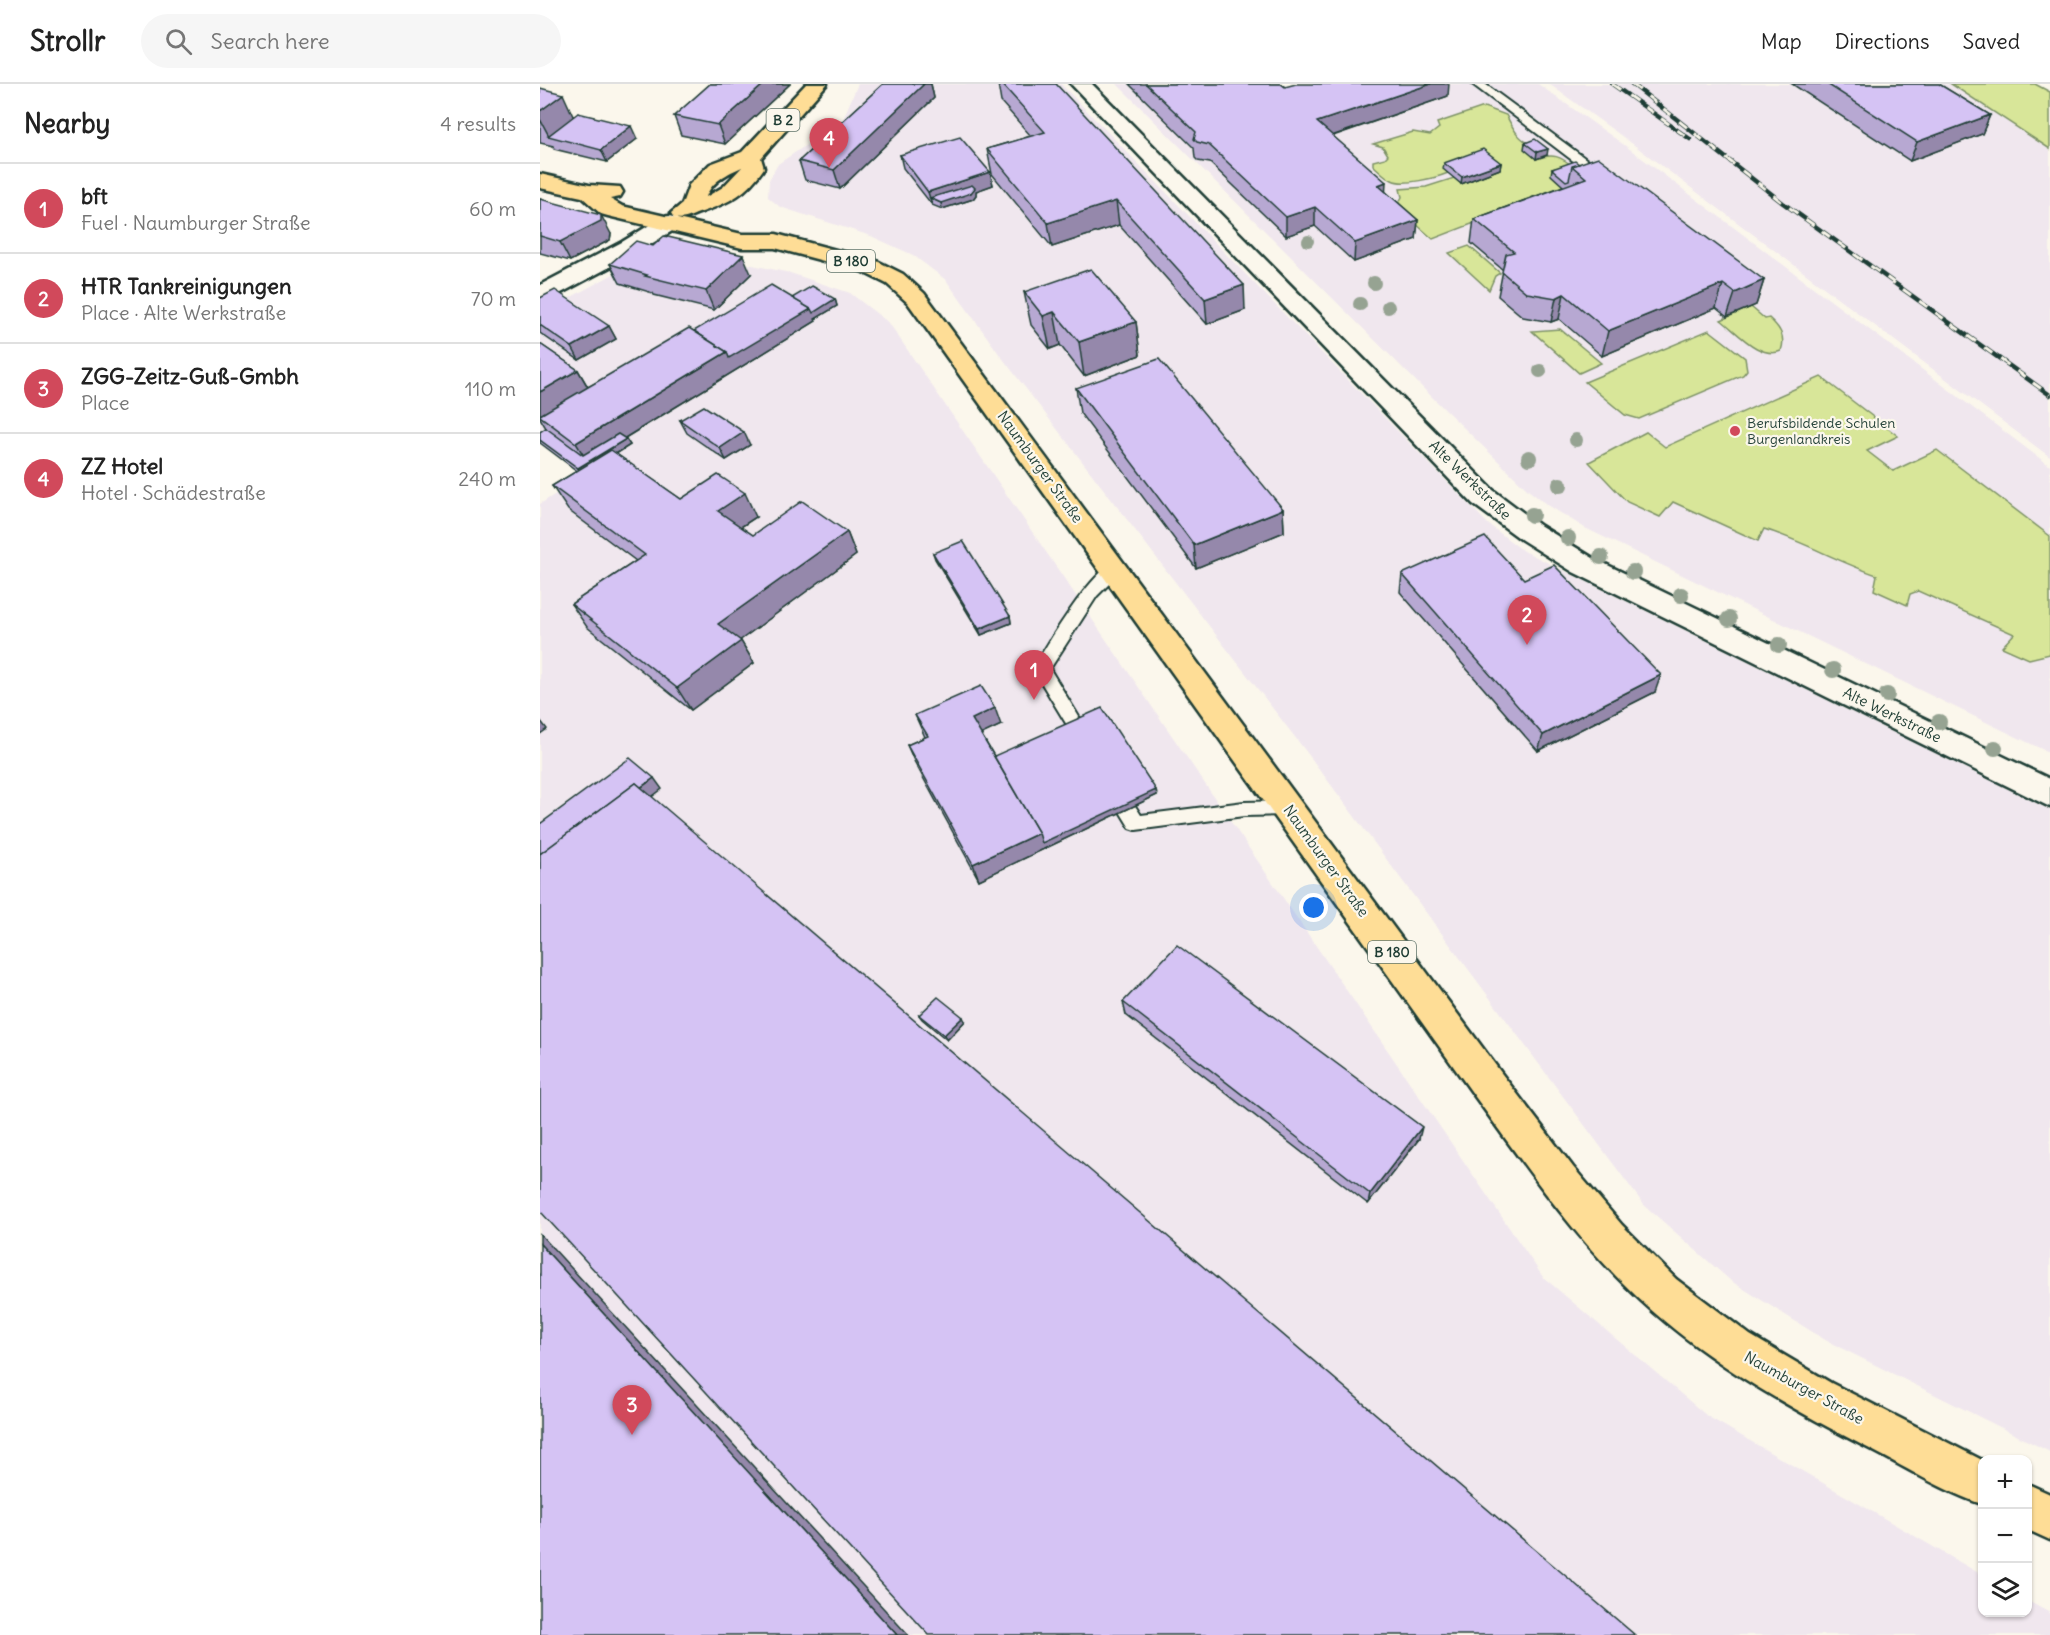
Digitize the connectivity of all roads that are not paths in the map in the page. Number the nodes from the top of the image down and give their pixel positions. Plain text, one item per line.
1 (817, 84) edge
2 (1081, 84) edge
3 (1478, 84) edge
4 (540, 182) edge
5 (1609, 182) edge
6 (589, 192) junction
7 (632, 192) dead end
8 (662, 199) dead end
9 (692, 206) junction
10 (669, 223) junction
11 (776, 241) junction
12 (540, 295) edge
13 (1115, 569) junction
14 (1095, 755) edge
15 (1106, 775) edge
16 (2050, 794) edge
17 (1288, 808) junction
18 (1978, 1480) edge
19 (2032, 1508) edge
20 (2050, 1518) edge

1 - 9 main road, B 2
2 - 16 street, Alte Werkstraße
3 - 5 lane
4 - 6 main road, Naumburger Straße
6 - 7 main road, Naumburger Straße
6 - 10 main road, Naumburger Straße
8 - 9 main road, Naumburger Straße
9 - 10 main road, B 2
9 - 11 main road, Naumburger Straße / B 180
10 - 11 main road, Naumburger Straße / B 180
10 - 12 street
11 - 13 main road, Naumburger Straße / B 180
13 - 14 lane
13 - 17 main road, Naumburger Straße / B 180
15 - 17 lane
17 - 18 main road, Naumburger Straße / B 180
19 - 20 main road

